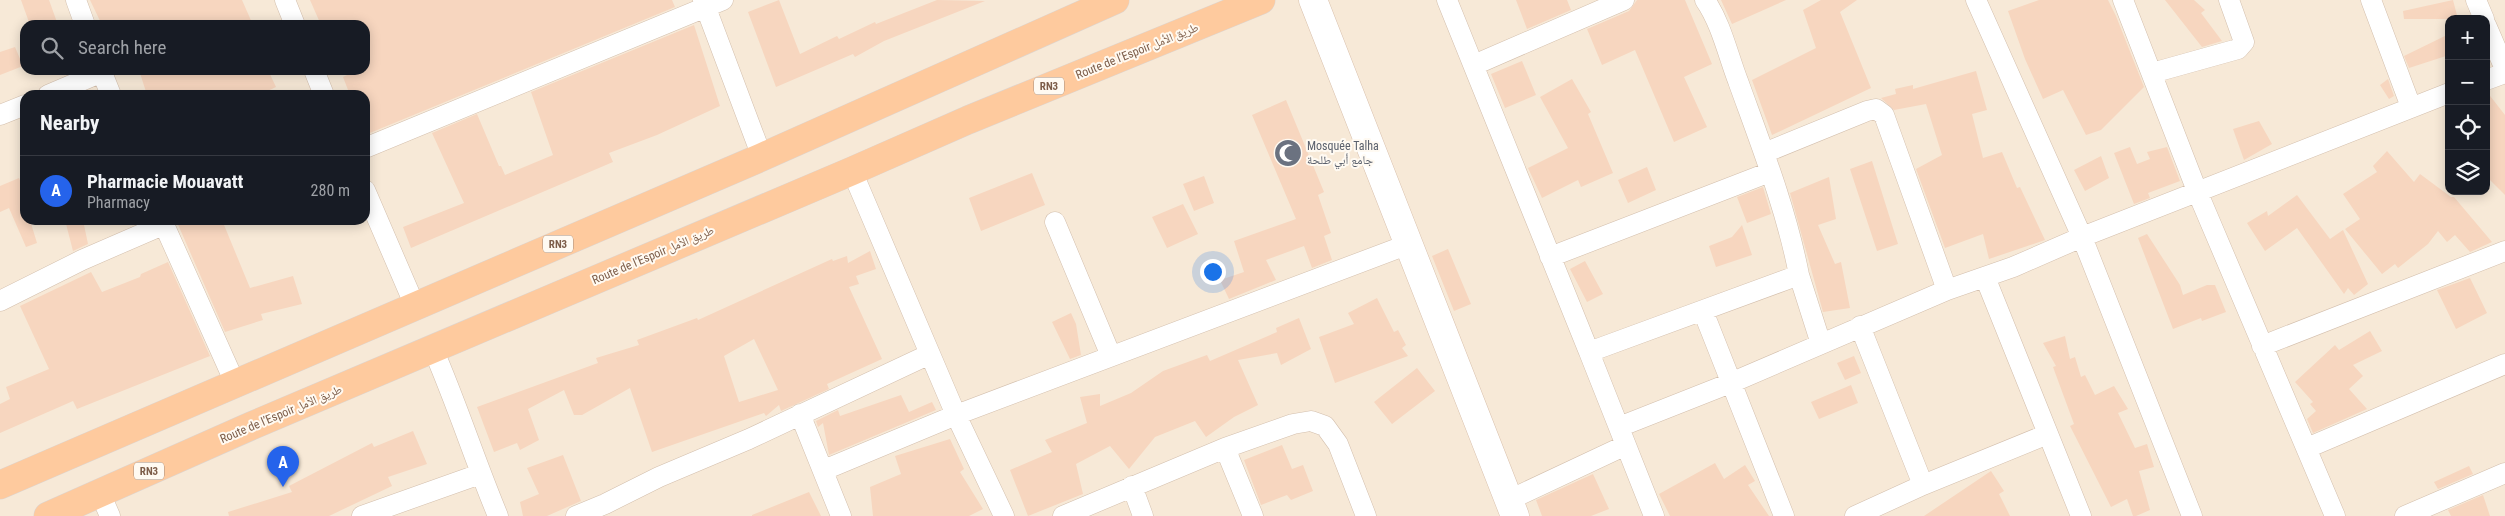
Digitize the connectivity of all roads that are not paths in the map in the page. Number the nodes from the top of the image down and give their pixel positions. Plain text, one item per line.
1 (76, 0) edge
2 (285, 0) edge
3 (1114, 0) edge
4 (1262, 0) edge
5 (1313, 0) edge
6 (1447, 0) edge
7 (1624, 0) edge
8 (1705, 0) edge
9 (1976, 0) edge
10 (2123, 0) edge
11 (2228, 0) edge
12 (2371, 0) edge
13 (2476, 0) edge
14 (711, 2) edge
15 (2482, 15) edge
16 (83, 20) edge
17 (293, 20) edge
18 (2490, 34) edge
19 (1474, 65) junction
20 (2505, 69) edge
21 (2152, 73) junction
22 (2505, 73) edge
23 (93, 75) edge
24 (104, 75) edge
25 (316, 75) edge
26 (2490, 79) edge
27 (59, 90) edge
28 (109, 90) edge
29 (322, 90) edge
30 (2445, 94) edge
31 (20, 107) edge
32 (2411, 107) junction
33 (0, 115) edge
34 (370, 146) edge
35 (762, 157) junction
36 (1767, 163) junction
37 (852, 171) junction
38 (2197, 191) junction
39 (370, 202) edge
40 (1055, 222) dead end
41 (158, 225) edge
42 (165, 225) edge
43 (2082, 237) junction
44 (1409, 244) junction
45 (2505, 252) edge
46 (1550, 257) junction
47 (1799, 274) junction
48 (1985, 277) junction
49 (1946, 290) junction
50 (0, 301) edge
51 (415, 306) junction
52 (1703, 311) junction
53 (1860, 326) junction
54 (1821, 344) junction
55 (2262, 346) junction
56 (433, 349) junction
57 (1589, 352) junction
58 (930, 354) junction
59 (1111, 356) junction
60 (2505, 364) edge
61 (1733, 382) junction
62 (236, 383) junction
63 (800, 414) junction
64 (956, 415) junction
65 (2048, 434) junction
66 (1622, 436) junction
67 (1225, 448) junction
68 (2307, 448) junction
69 (824, 470) junction
70 (2505, 473) edge
71 (480, 474) junction
72 (0, 485) edge
73 (1923, 485) junction
74 (1132, 486) junction
75 (105, 504) edge
76 (1512, 508) edge
77 (607, 510) edge
78 (48, 516) edge
79 (362, 516) edge
80 (498, 516) edge
81 (576, 516) edge
82 (841, 516) edge
83 (1004, 516) edge
84 (1063, 516) edge
85 (1143, 516) edge
86 (1253, 516) edge
87 (1366, 516) edge
88 (1654, 516) edge
89 (1784, 516) edge
90 (1855, 516) edge
91 (2082, 516) edge
92 (2192, 516) edge
93 (2335, 516) edge
94 (2405, 516) edge

1 - 16 street
2 - 17 street
3 - 35 highway, RN3
4 - 37 highway, Route de l’Espoir طريق الأمل / RN3
5 - 44 main road
6 - 19 street
7 - 19 street
8 - 36 street
9 - 43 street
10 - 21 street
11 - 21 street
12 - 32 street
13 - 15 street
14 - 34 street
14 - 35 street
18 - 20 street
19 - 46 street
21 - 38 street
22 - 26 street
23 - 27 street
24 - 28 street
25 - 29 street
30 - 32 street
31 - 33 street
32 - 38 street
35 - 51 highway, RN3
36 - 46 street
36 - 47 street
36 - 49 street
37 - 56 highway, Route de l’Espoir طريق الأمل / RN3
37 - 58 street
38 - 43 street
38 - 55 street
39 - 51 street
40 - 59 street
41 - 50 street
42 - 62 street
43 - 48 street
43 - 92 street
44 - 59 street
44 - 76 main road
45 - 55 street
46 - 57 street
47 - 52 street
47 - 54 street
48 - 49 street
48 - 65 street
49 - 53 street
51 - 62 highway, RN3
52 - 57 street
52 - 61 street
53 - 54 street
53 - 73 street
54 - 61 street
55 - 68 street
56 - 71 street
56 - 75 highway, Route de l’Espoir طريق الأمل / RN3
57 - 66 street
58 - 63 street
58 - 64 street
59 - 64 street
60 - 68 street
61 - 66 street
61 - 89 street
62 - 72 highway, RN3
63 - 69 street
63 - 77 street
64 - 69 street
64 - 83 street
65 - 73 street
65 - 91 street
66 - 76 street
66 - 88 street
67 - 74 street
67 - 86 street
67 - 87 street
68 - 93 street
69 - 82 street
70 - 94 street
71 - 79 street
71 - 80 street
73 - 90 street
74 - 84 street
74 - 85 street
75 - 78 highway, Route de l’Espoir طريق الأمل / RN3
77 - 81 street

